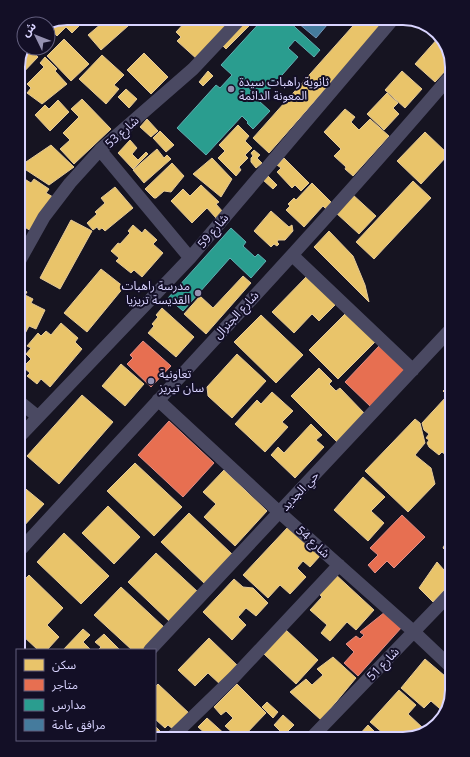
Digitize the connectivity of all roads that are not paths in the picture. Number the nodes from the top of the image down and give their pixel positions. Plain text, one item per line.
1 (234, 25) edge
2 (388, 25) edge
3 (445, 82) edge
4 (100, 150) junction
5 (25, 251) edge
6 (292, 255) junction
7 (190, 258) junction
8 (445, 335) edge
9 (413, 370) junction
10 (158, 400) junction
11 (25, 406) edge
12 (37, 416) junction
13 (25, 430) edge
14 (279, 512) junction
15 (25, 545) edge
16 (339, 565) junction
17 (445, 599) edge
18 (414, 632) junction
19 (151, 649) edge
20 (445, 661) edge
21 (177, 732) edge
22 (317, 732) edge

1 - 4 street, شارع 53
2 - 7 street, شارع 59
3 - 6 street, شارع الجنرال
4 - 5 street, شارع 53
4 - 7 street
6 - 9 street
6 - 10 street, شارع الجنرال
7 - 12 street, شارع 59
8 - 9 street, حي الجديد
9 - 14 street, حي الجديد
10 - 14 street, شارع 54
10 - 15 street, شارع الجنرال
11 - 12 street
12 - 13 street, شارع 59
14 - 16 street, شارع 54
14 - 19 street, حي الجديد
16 - 18 street, شارع 54
16 - 21 street
17 - 18 street, شارع 51
18 - 20 street, شارع 54
18 - 22 street, شارع 51

